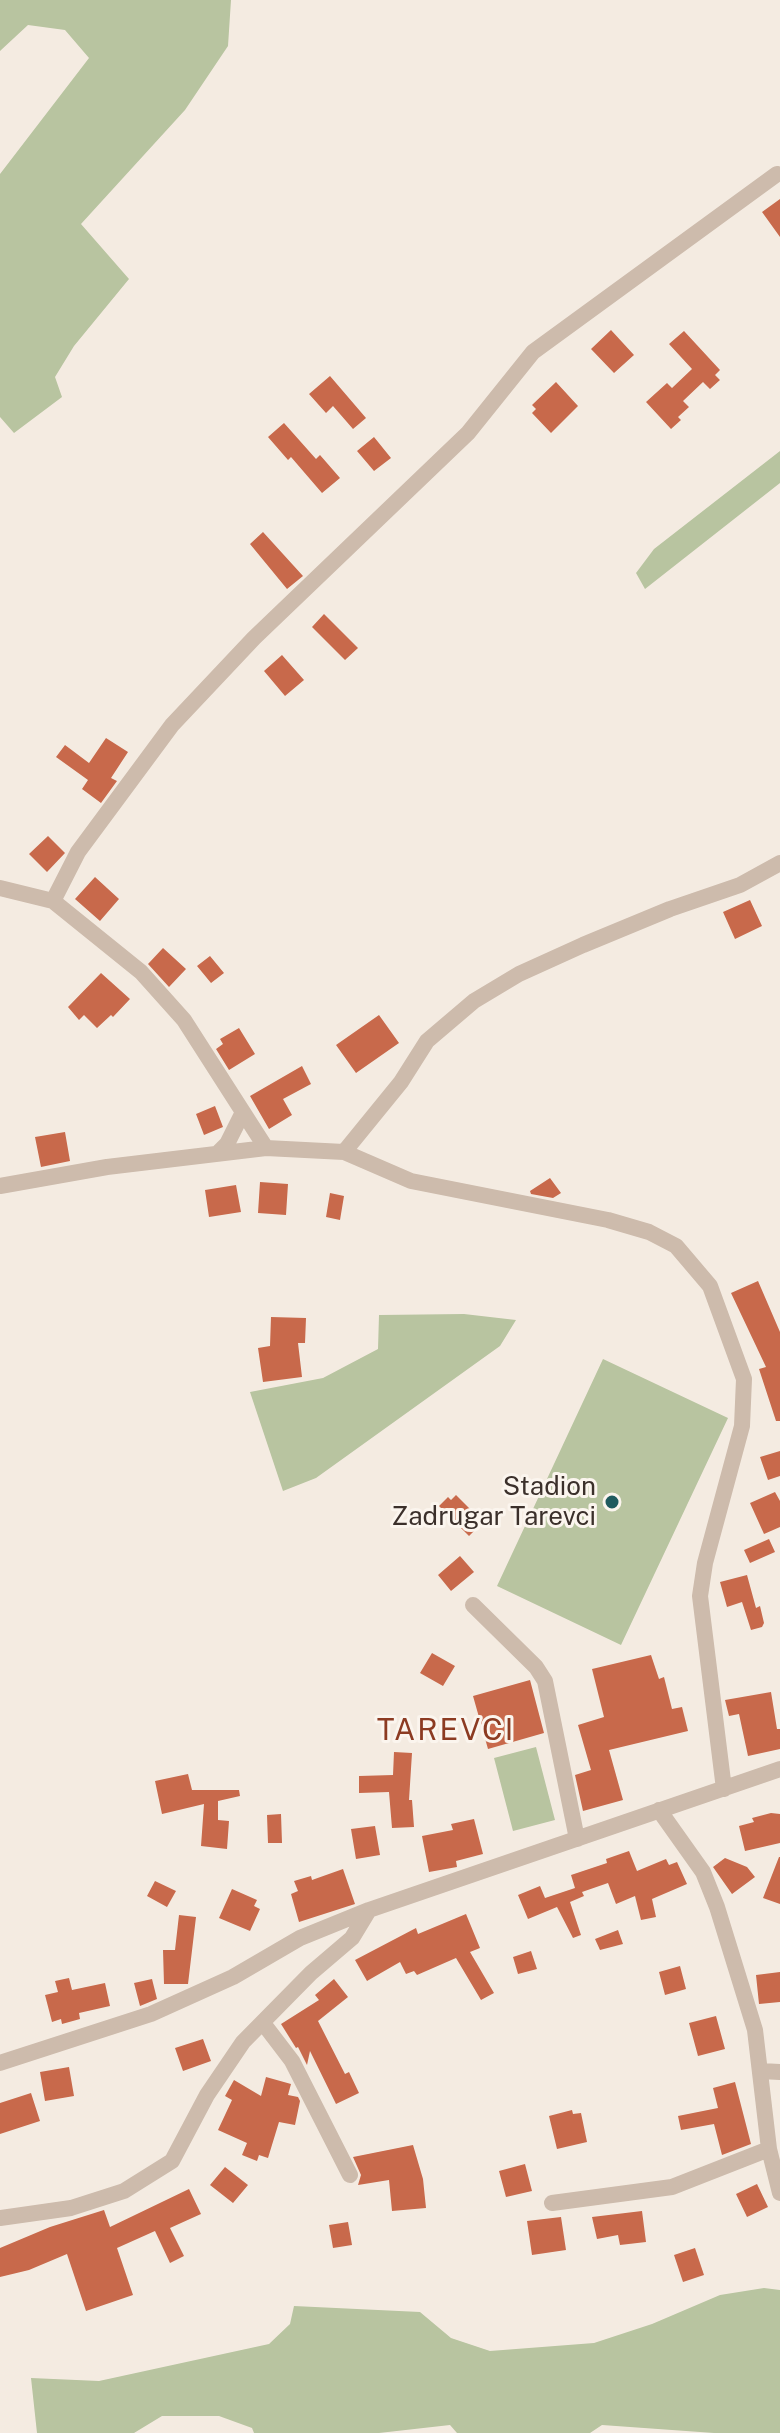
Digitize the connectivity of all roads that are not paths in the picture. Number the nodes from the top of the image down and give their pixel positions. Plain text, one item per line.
1 (777, 174) dead end
2 (780, 863) edge
3 (0, 888) edge
4 (53, 901) junction
5 (242, 1114) junction
6 (266, 1148) junction
7 (344, 1152) junction
8 (218, 1153) junction
9 (0, 1186) edge
10 (473, 1605) dead end
11 (780, 1769) edge
12 (724, 1789) junction
13 (659, 1810) junction
14 (577, 1839) junction
15 (369, 1910) junction
16 (263, 2023) junction
17 (0, 2063) edge
18 (761, 2071) junction
19 (780, 2072) edge
20 (769, 2149) junction
21 (350, 2175) dead end
22 (780, 2193) edge
23 (552, 2203) dead end
24 (0, 2218) edge

1 - 4 street
2 - 7 street
3 - 4 street
4 - 5 street
5 - 6 street
5 - 8 street
6 - 7 street
6 - 8 street
7 - 12 street
8 - 9 street
10 - 14 street
11 - 12 street
12 - 13 street
13 - 14 street
13 - 18 street
14 - 15 street
15 - 16 street
15 - 17 street
16 - 21 street
16 - 24 street
18 - 19 street
18 - 20 street
20 - 22 street
20 - 23 street

